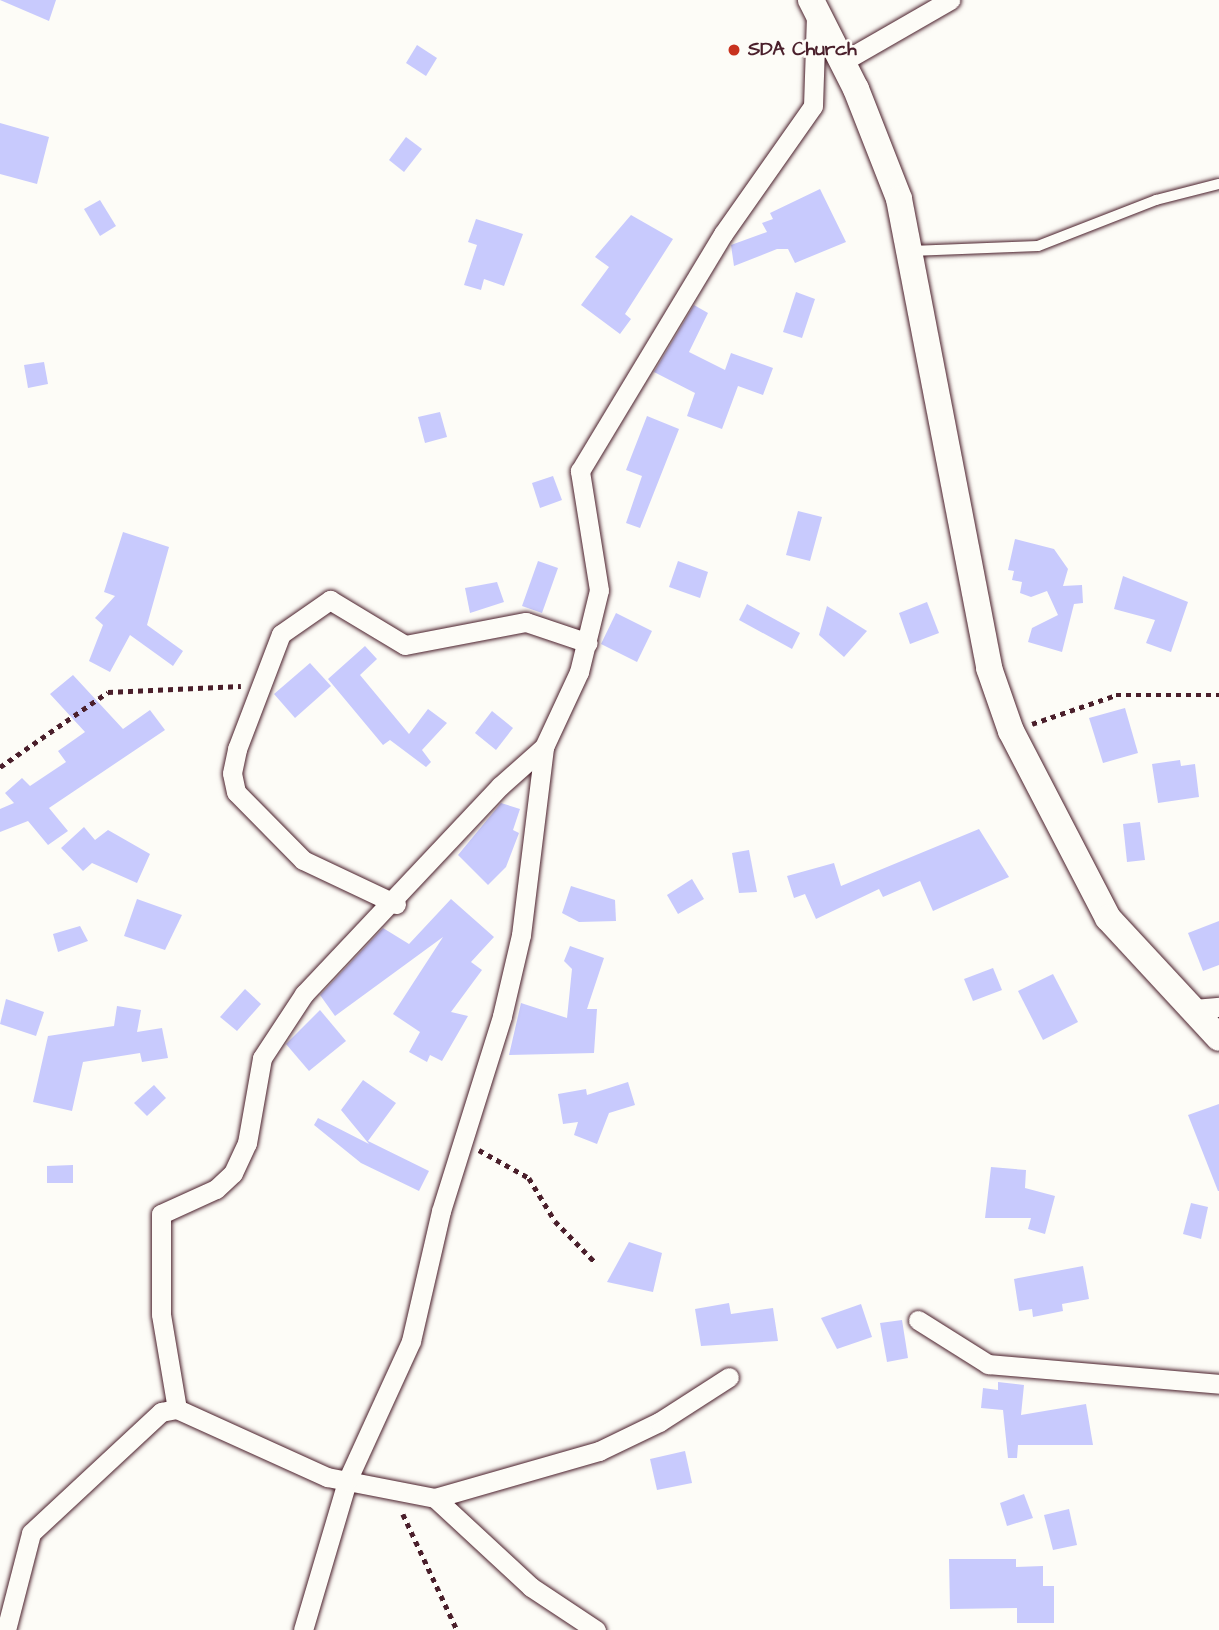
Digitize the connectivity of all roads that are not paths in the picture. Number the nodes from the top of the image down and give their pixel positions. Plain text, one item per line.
1 (950, 0) edge
2 (814, 5) edge
3 (842, 62) junction
4 (1219, 184) edge
5 (911, 251) junction
6 (588, 643) junction
7 (544, 747) junction
8 (396, 904) junction
9 (1207, 1008) edge
10 (1219, 1038) edge
11 (918, 1320) dead end
12 (729, 1377) dead end
13 (1219, 1384) edge
14 (177, 1409) junction
15 (346, 1481) junction
16 (435, 1498) junction
17 (6, 1630) edge
18 (303, 1630) edge
19 (596, 1630) edge

1 - 3 street
2 - 3 street
2 - 6 street
3 - 5 street
4 - 5 lane
5 - 9 street
6 - 7 street
6 - 8 street
7 - 8 street
7 - 15 street
8 - 14 street
9 - 10 street
11 - 13 street
12 - 16 street
14 - 15 street
14 - 17 street
15 - 16 street
15 - 18 street
16 - 19 street

